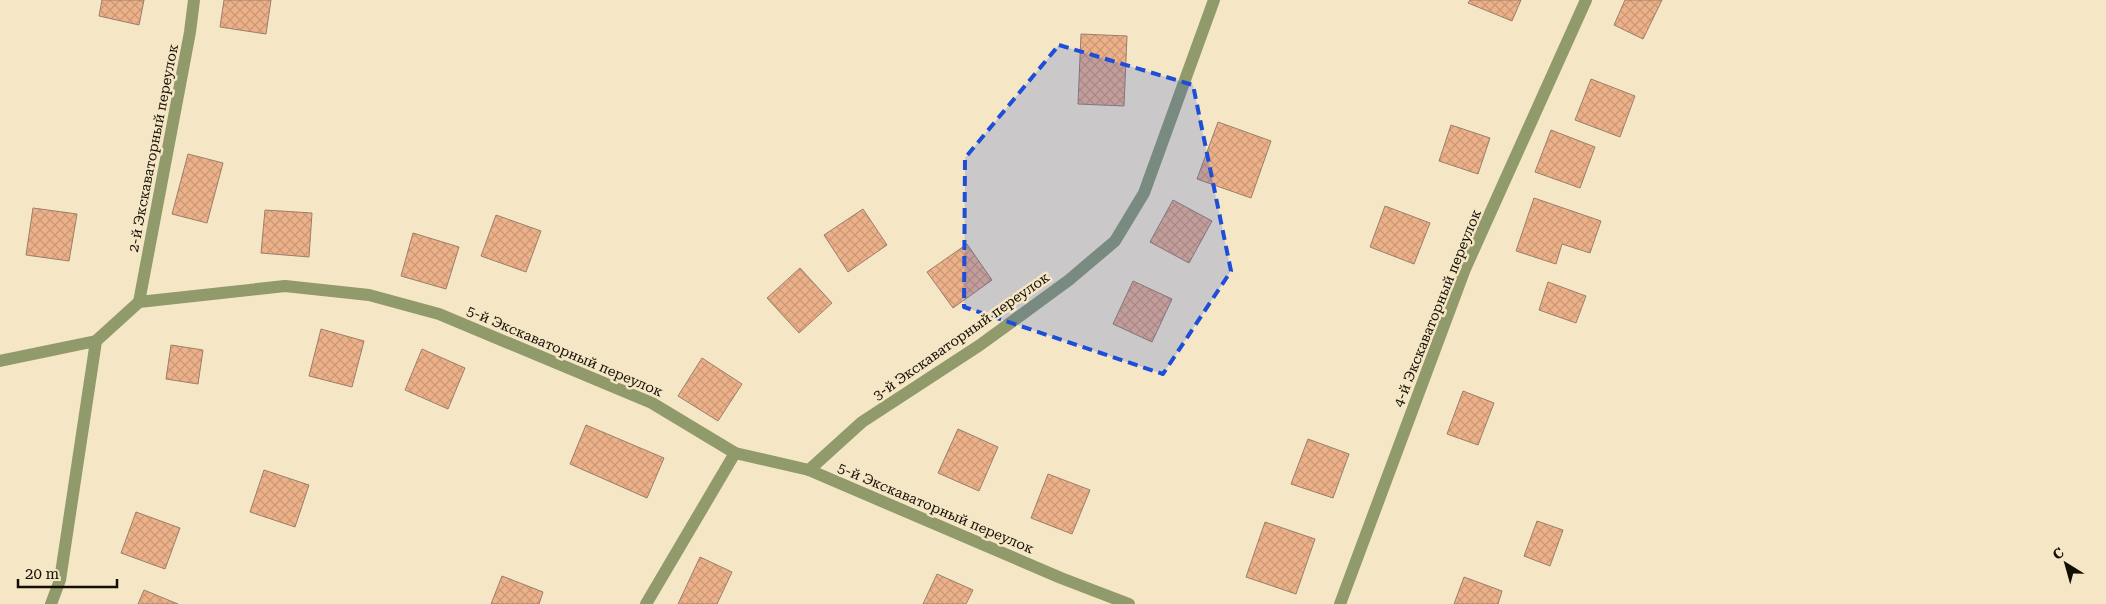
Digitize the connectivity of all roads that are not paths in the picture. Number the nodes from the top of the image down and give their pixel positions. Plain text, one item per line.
1 (194, 0) edge
2 (1214, 0) edge
3 (1586, 0) edge
4 (139, 302) junction
5 (96, 341) junction
6 (0, 361) edge
7 (734, 453) junction
8 (809, 470) junction
9 (51, 604) edge
10 (646, 604) edge
11 (1130, 604) edge
12 (1340, 604) edge

1 - 4 street, 2-й Экскаваторный переулок
2 - 8 street, 3-й Экскаваторный переулок
3 - 12 street, 4-й Экскаваторный переулок
4 - 5 street
4 - 7 street, 5-й Экскаваторный переулок
5 - 6 street
5 - 9 street
7 - 8 street, 5-й Экскаваторный переулок
7 - 10 street
8 - 11 street, 5-й Экскаваторный переулок

